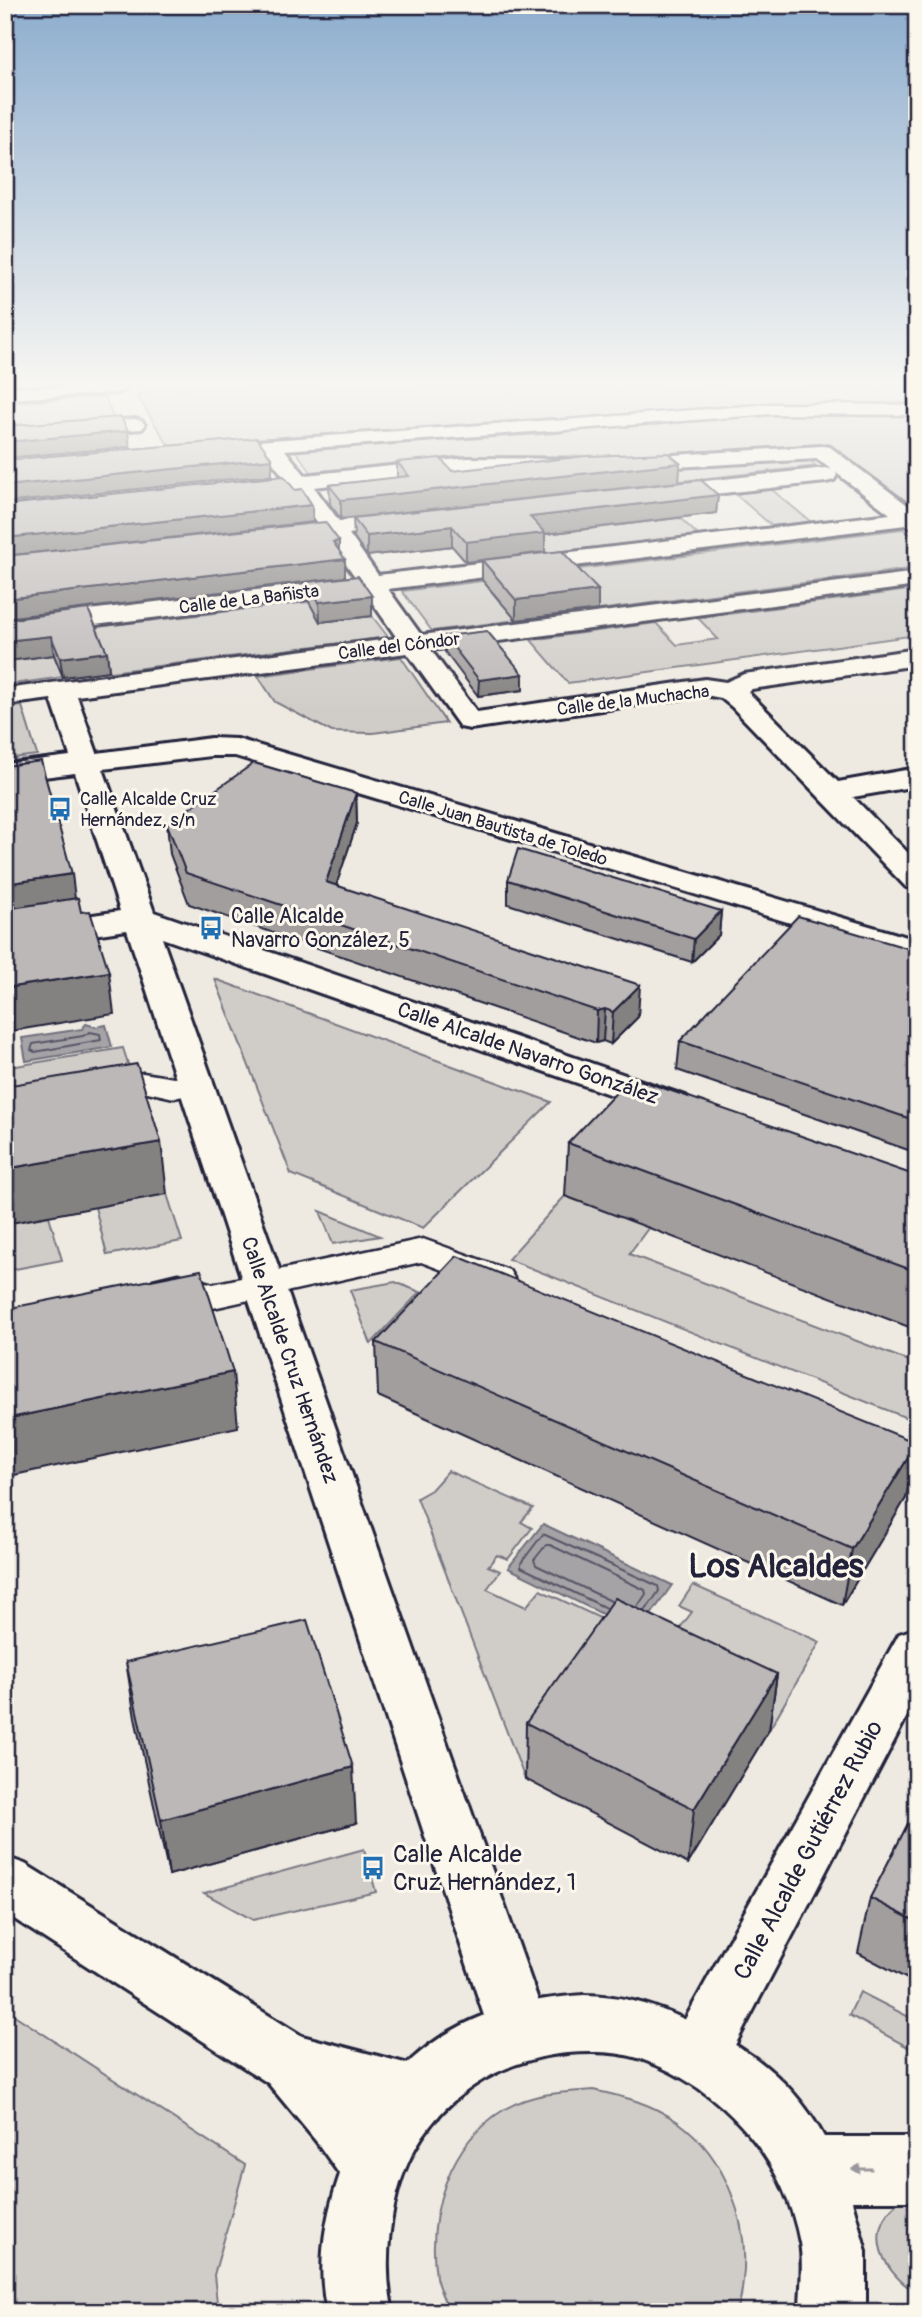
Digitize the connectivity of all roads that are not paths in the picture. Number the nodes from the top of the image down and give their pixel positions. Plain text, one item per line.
1 (309, 495) edge
2 (642, 495) edge
3 (880, 495) edge
4 (634, 496) edge
5 (427, 519) edge
6 (914, 520) edge
7 (333, 529) junction
8 (250, 538) edge
9 (917, 579) edge
10 (372, 584) junction
11 (5, 628) edge
12 (412, 644) junction
13 (917, 657) edge
14 (61, 690) junction
15 (728, 691) junction
16 (5, 697) edge
17 (84, 763) junction
18 (5, 773) edge
19 (917, 777) edge
20 (830, 792) junction
21 (917, 880) edge
22 (138, 918) junction
23 (5, 938) edge
24 (917, 951) edge
25 (195, 1084) junction
26 (68, 1095) edge
27 (709, 1116) edge
28 (264, 1286) junction
29 (138, 1293) edge
30 (531, 1293) edge
31 (917, 1647) edge
32 (5, 1882) edge
33 (519, 2031) junction
34 (699, 2053) junction
35 (289, 2063) junction
36 (416, 2096) junction
37 (372, 2166) junction
38 (807, 2169) junction
39 (917, 2169) edge
40 (360, 2312) edge
41 (833, 2312) edge

1 - 7 street
2 - 4 street
3 - 6 street
5 - 7 street
6 - 10 street, Calle de La Bañista
7 - 8 street
7 - 10 street
9 - 12 street, Calle del Cóndor
10 - 11 street, Calle de La Bañista
10 - 12 street
12 - 14 street, Calle del Cóndor
12 - 15 street, Calle de la Muchacha
13 - 15 street, Calle de la Muchacha
14 - 16 street, Calle del Cóndor
14 - 17 street, Calle Alcalde Cruz Hernández
15 - 20 street
17 - 18 street, Calle Juan Bautista de Toledo
17 - 22 street, Calle Alcalde Cruz Hernández
17 - 24 street, Calle Juan Bautista de Toledo
19 - 20 street
20 - 21 street
22 - 23 street
22 - 25 street, Calle Alcalde Cruz Hernández
22 - 27 street, Calle Alcalde Navarro González
25 - 26 street
25 - 28 street, Calle Alcalde Cruz Hernández
28 - 29 street
28 - 30 street
28 - 33 street, Calle Alcalde Cruz Hernández
31 - 34 street, Calle Alcalde Gutiérrez Rubio
32 - 35 street
33 - 34 street
33 - 36 street
34 - 38 street
35 - 36 street
35 - 37 street
36 - 37 street
37 - 40 street
39 -> 38 street
38 - 41 street

